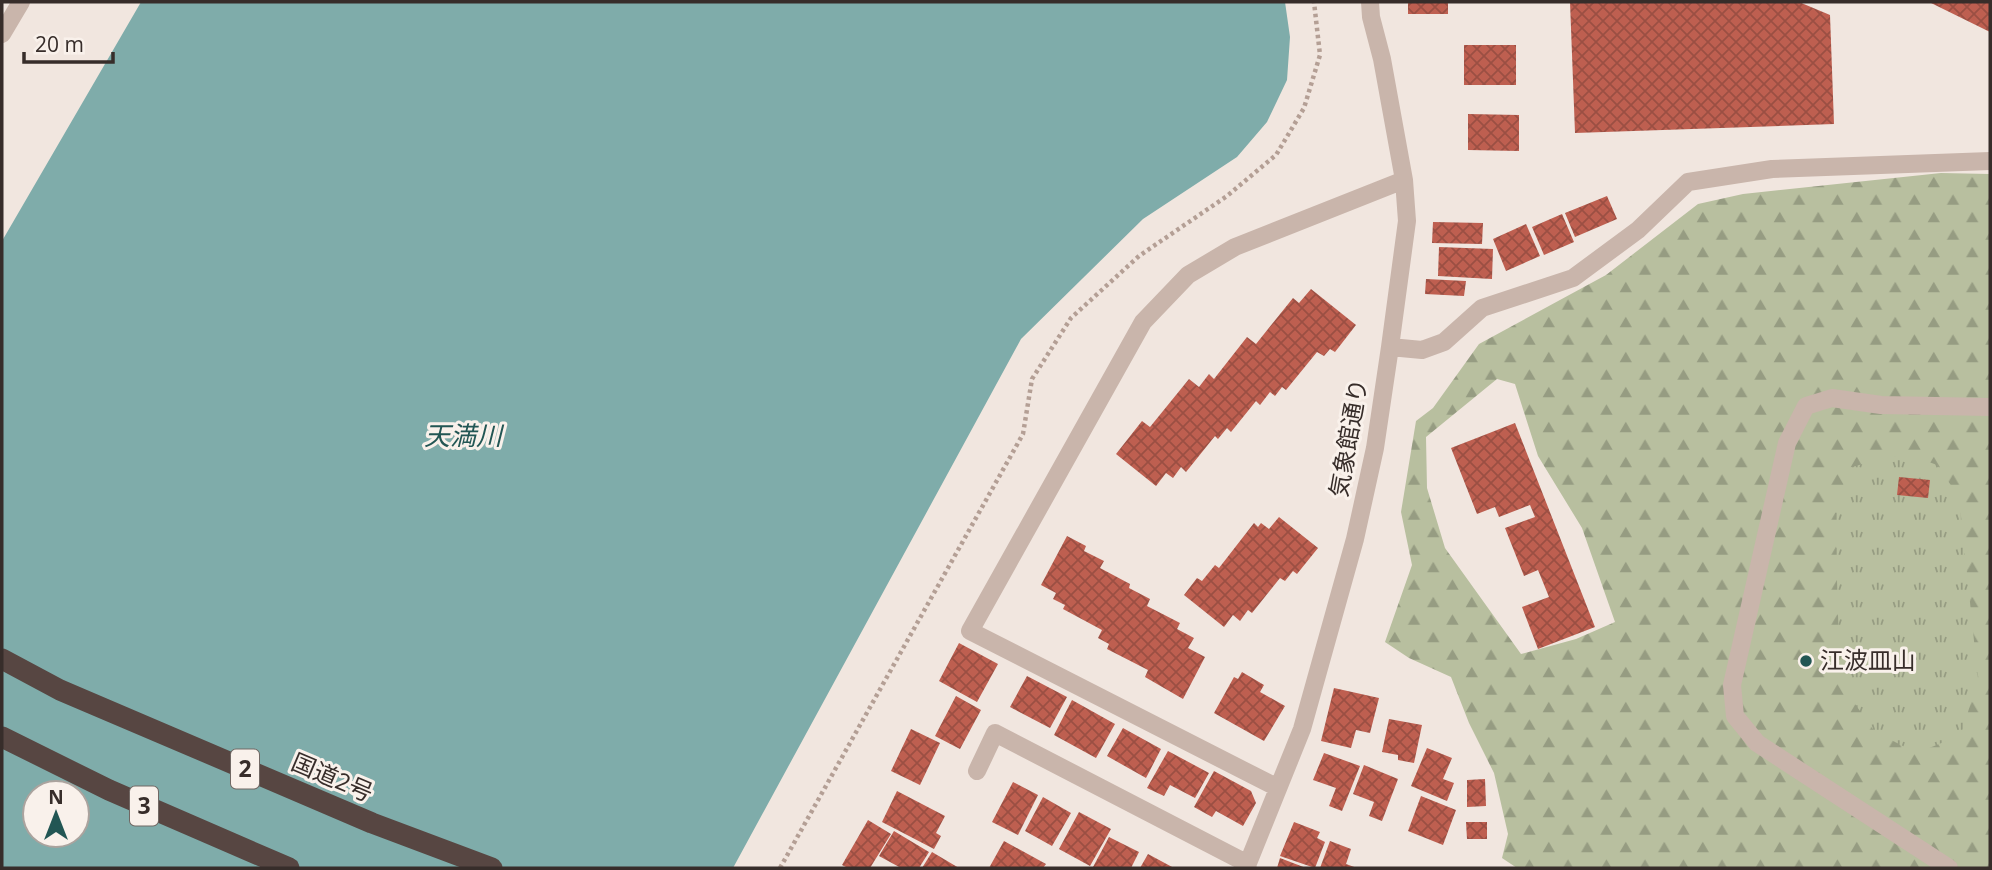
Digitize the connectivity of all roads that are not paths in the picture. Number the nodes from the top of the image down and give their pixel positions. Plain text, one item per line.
1 (21, 2) edge
2 (1370, 2) edge
3 (2, 34) edge
4 (1990, 161) edge
5 (1404, 180) junction
6 (1390, 347) junction
7 (1990, 408) edge
8 (2, 659) edge
9 (2, 737) edge
10 (977, 771) dead end
11 (1278, 789) junction
12 (1247, 866) edge
13 (289, 868) edge
14 (492, 868) edge
15 (1950, 868) edge

1 - 3 street
2 - 5 street, 気象館通り
4 - 6 street
5 - 6 street, 気象館通り
5 - 11 street
6 - 11 street, 気象館通り
7 - 15 street
8 - 14 highway, 国道2号 / 2
9 - 13 highway, 3
10 - 12 street
11 - 12 street, 気象館通り

